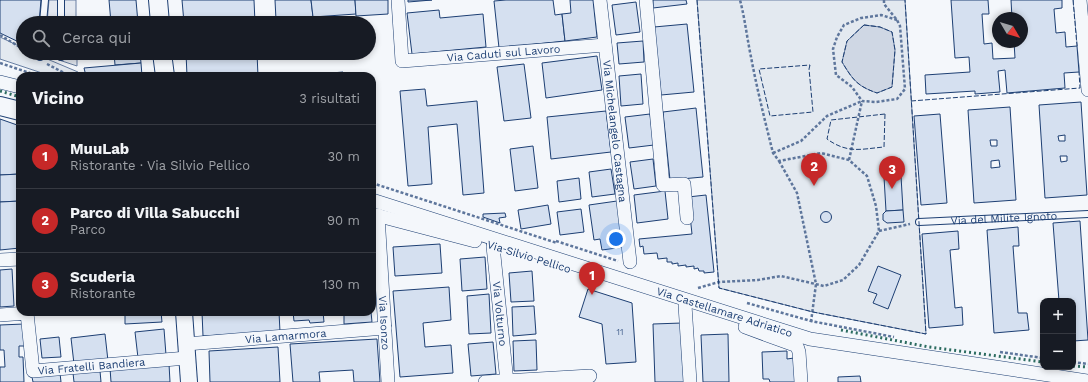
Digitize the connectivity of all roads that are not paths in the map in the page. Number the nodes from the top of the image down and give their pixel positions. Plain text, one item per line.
1 (45, 0) edge
2 (61, 0) edge
3 (158, 0) edge
4 (398, 0) edge
5 (600, 0) edge
6 (646, 0) edge
7 (1080, 0) edge
8 (44, 16) edge
9 (61, 16) edge
10 (159, 16) edge
11 (605, 44) junction
12 (163, 60) edge
13 (164, 72) edge
14 (0, 82) edge
15 (16, 86) edge
16 (1088, 90) edge
17 (0, 106) edge
18 (16, 111) edge
19 (376, 201) edge
20 (376, 214) edge
21 (1088, 214) edge
22 (687, 218) dead end
23 (919, 222) road end
24 (376, 225) edge
25 (493, 246) junction
26 (16, 258) edge
27 (0, 260) edge
28 (625, 263) road end
29 (686, 305) junction
30 (16, 314) edge
31 (0, 315) edge
32 (27, 316) edge
33 (184, 316) edge
34 (385, 328) junction
35 (187, 351) junction
36 (590, 376) dead end
37 (507, 381) edge
38 (1088, 381) edge
39 (189, 382) edge
40 (388, 382) edge
41 (485, 382) edge
42 (690, 382) edge
43 (801, 382) edge

1 - 8 lane
2 - 9 lane
3 - 10 main road
4 - 11 street, Via Caduti sul Lavoro
5 - 11 street, Via Michelangelo Castagna
6 - 22 street
7 - 16 street
11 - 28 street, Via Michelangelo Castagna
12 - 13 main road
14 - 15 street
17 - 18 main road
19 - 38 street, Via Castellamare Adriatico
20 - 25 street, Via Silvio Pellico
21 - 23 lane, Via del Milite Ignoto
24 - 34 street, Via Isonzo
25 - 29 street, Via Silvio Pellico
25 - 37 street, Via Volturno
26 - 27 street
29 - 42 street
29 - 43 street, Via Silvio Pellico
30 - 31 street, Via Fratelli Bandiera
32 - 35 street, Via Fratelli Bandiera
33 - 35 street
34 - 35 street, Via Lamarmora
34 - 40 street, Via Isonzo
35 - 39 street
36 - 37 street
37 - 41 street

